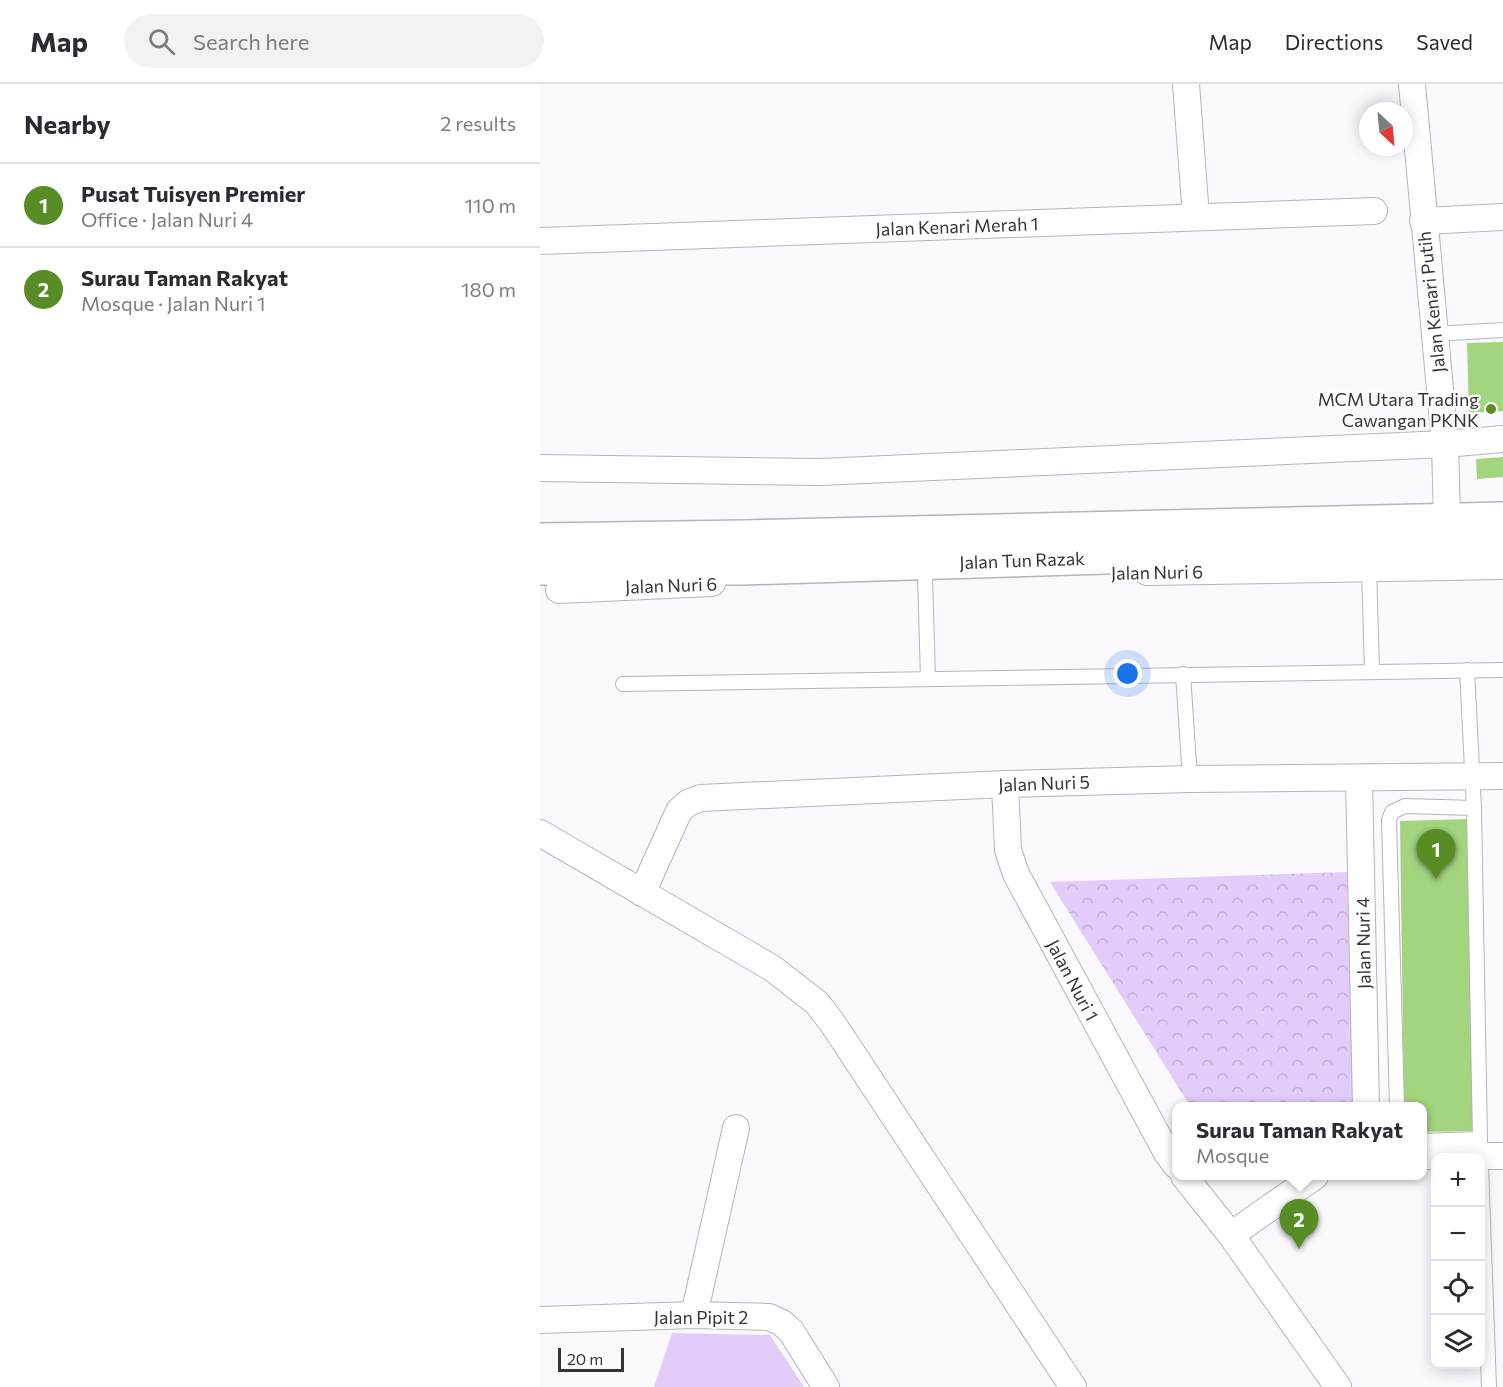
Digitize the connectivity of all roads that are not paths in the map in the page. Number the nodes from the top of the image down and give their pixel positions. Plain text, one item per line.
1 (1186, 84) edge
2 (1412, 84) edge
3 (1374, 211) dead end
4 (1196, 217) junction
5 (1503, 217) edge
6 (1423, 221) junction
7 (540, 241) edge
8 (1503, 330) edge
9 (1434, 334) junction
10 (1503, 439) edge
11 (1445, 444) junction
12 (540, 468) edge
13 (1503, 519) edge
14 (1447, 520) junction
15 (540, 540) edge
16 (1503, 545) edge
17 (1503, 566) edge
18 (1369, 569) junction
19 (925, 575) junction
20 (590, 578) junction
21 (550, 579) edge
22 (1503, 669) edge
23 (1467, 670) junction
24 (1372, 671) junction
25 (1183, 674) junction
26 (928, 679) junction
27 (623, 684) dead end
28 (1503, 776) edge
29 (1474, 777) junction
30 (1359, 778) junction
31 (1190, 779) junction
32 (1005, 784) junction
33 (1474, 808) junction
34 (540, 834) edge
35 (642, 893) junction
36 (1366, 1102) edge
37 (1397, 1102) edge
38 (736, 1128) dead end
39 (1427, 1142) edge
40 (1488, 1150) edge
41 (1427, 1156) edge
42 (1172, 1160) edge
43 (1187, 1180) edge
44 (1310, 1180) edge
45 (1231, 1235) junction
46 (694, 1315) junction
47 (540, 1320) edge
48 (826, 1387) edge
49 (1072, 1387) edge
50 (1338, 1387) edge
51 (1489, 1387) edge

1 - 4 street
2 - 6 street, Jalan Kenari Putih
3 - 4 street, Jalan Kenari Merah 1
4 - 7 street, Jalan Kenari Merah 1
5 - 6 street
6 - 9 street, Jalan Kenari Putih
8 - 9 lane
9 - 11 street, Jalan Kenari Putih
10 - 11 street
11 - 12 street
11 - 14 street, Jalan Kenari Putih
13 - 14 main road, Jalan Tun Razak
14 - 15 main road, Jalan Tun Razak
16 - 20 main road, Jalan Tun Razak
17 - 18 street, Jalan Nuri 6
18 - 19 street, Jalan Nuri 6
18 - 24 lane
19 - 20 street, Jalan Nuri 6
19 - 26 lane
20 - 21 main road, Jalan Tun Razak
22 - 23 lane
23 - 24 lane
23 - 29 lane
24 - 25 lane
25 - 26 lane
25 - 31 lane
26 - 27 lane
28 - 29 street, Jalan Nuri 5
29 - 30 street, Jalan Nuri 5
29 - 33 lane
30 - 31 street, Jalan Nuri 5
30 - 36 street, Jalan Nuri 4
31 - 32 street, Jalan Nuri 5
32 - 35 street, Jalan Nuri 5
32 - 42 street, Jalan Nuri 1
33 - 37 lane
33 - 40 lane
34 - 35 street
35 - 49 street
38 - 46 street
39 - 40 lane
40 - 41 street
40 - 51 lane
43 - 45 street
44 - 45 street
45 - 50 street
46 - 47 street, Jalan Pipit 2
46 - 48 street, Jalan Pipit 2

